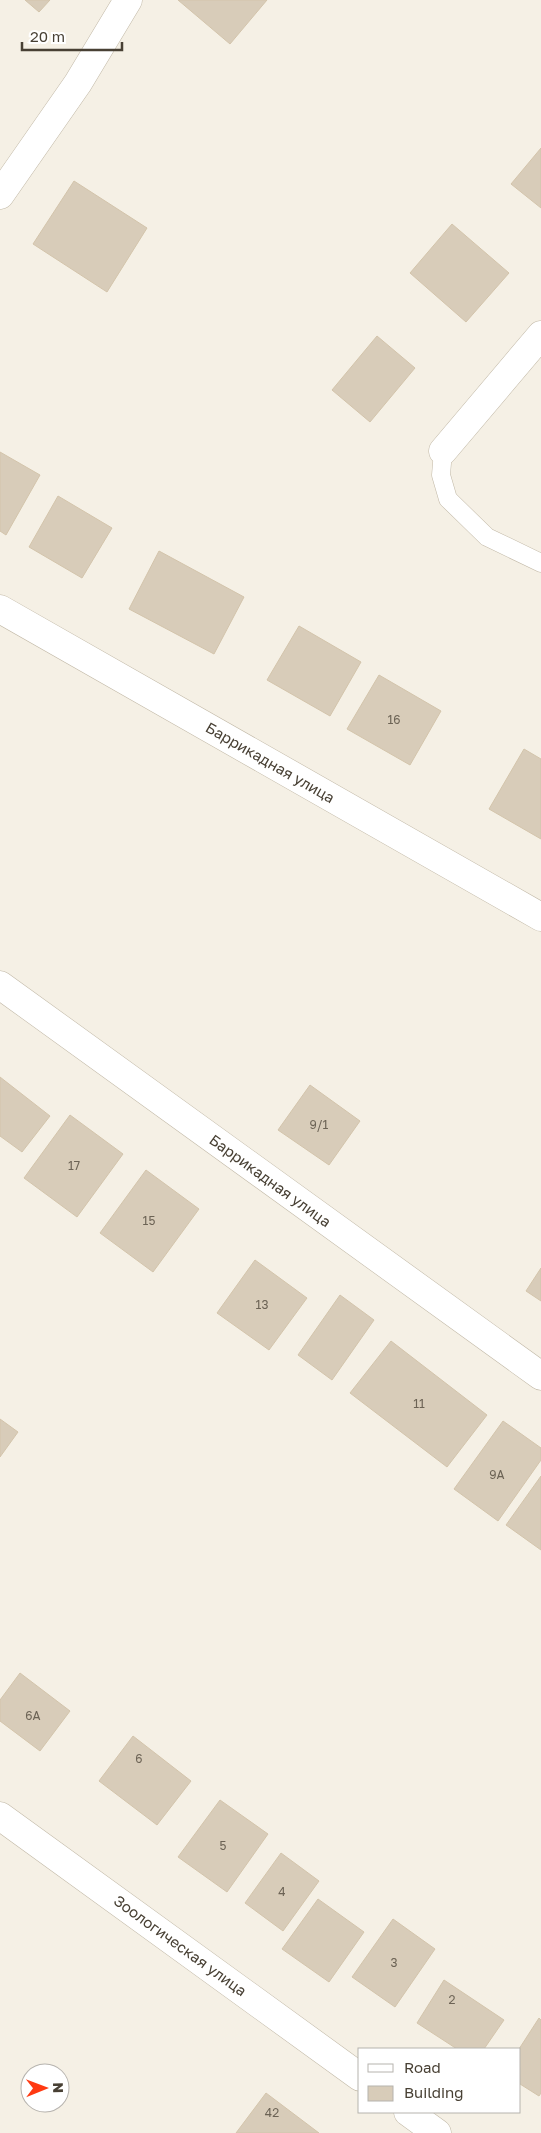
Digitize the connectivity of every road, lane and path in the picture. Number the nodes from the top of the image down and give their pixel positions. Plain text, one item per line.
1 (128, 0) edge
2 (0, 195) edge
3 (541, 336) edge
4 (443, 451) joint
5 (541, 563) edge
6 (0, 609) edge
7 (541, 917) edge
8 (0, 985) edge
9 (541, 1376) edge
10 (0, 1816) edge
11 (358, 2076) edge
12 (409, 2113) edge
13 (437, 2133) edge

1 - 2 street
3 - 4 street
4 - 5 lane
6 - 7 street, Баррикадная улица
8 - 9 street, Баррикадная улица
10 - 11 street, Зоологическая улица
12 - 13 street

